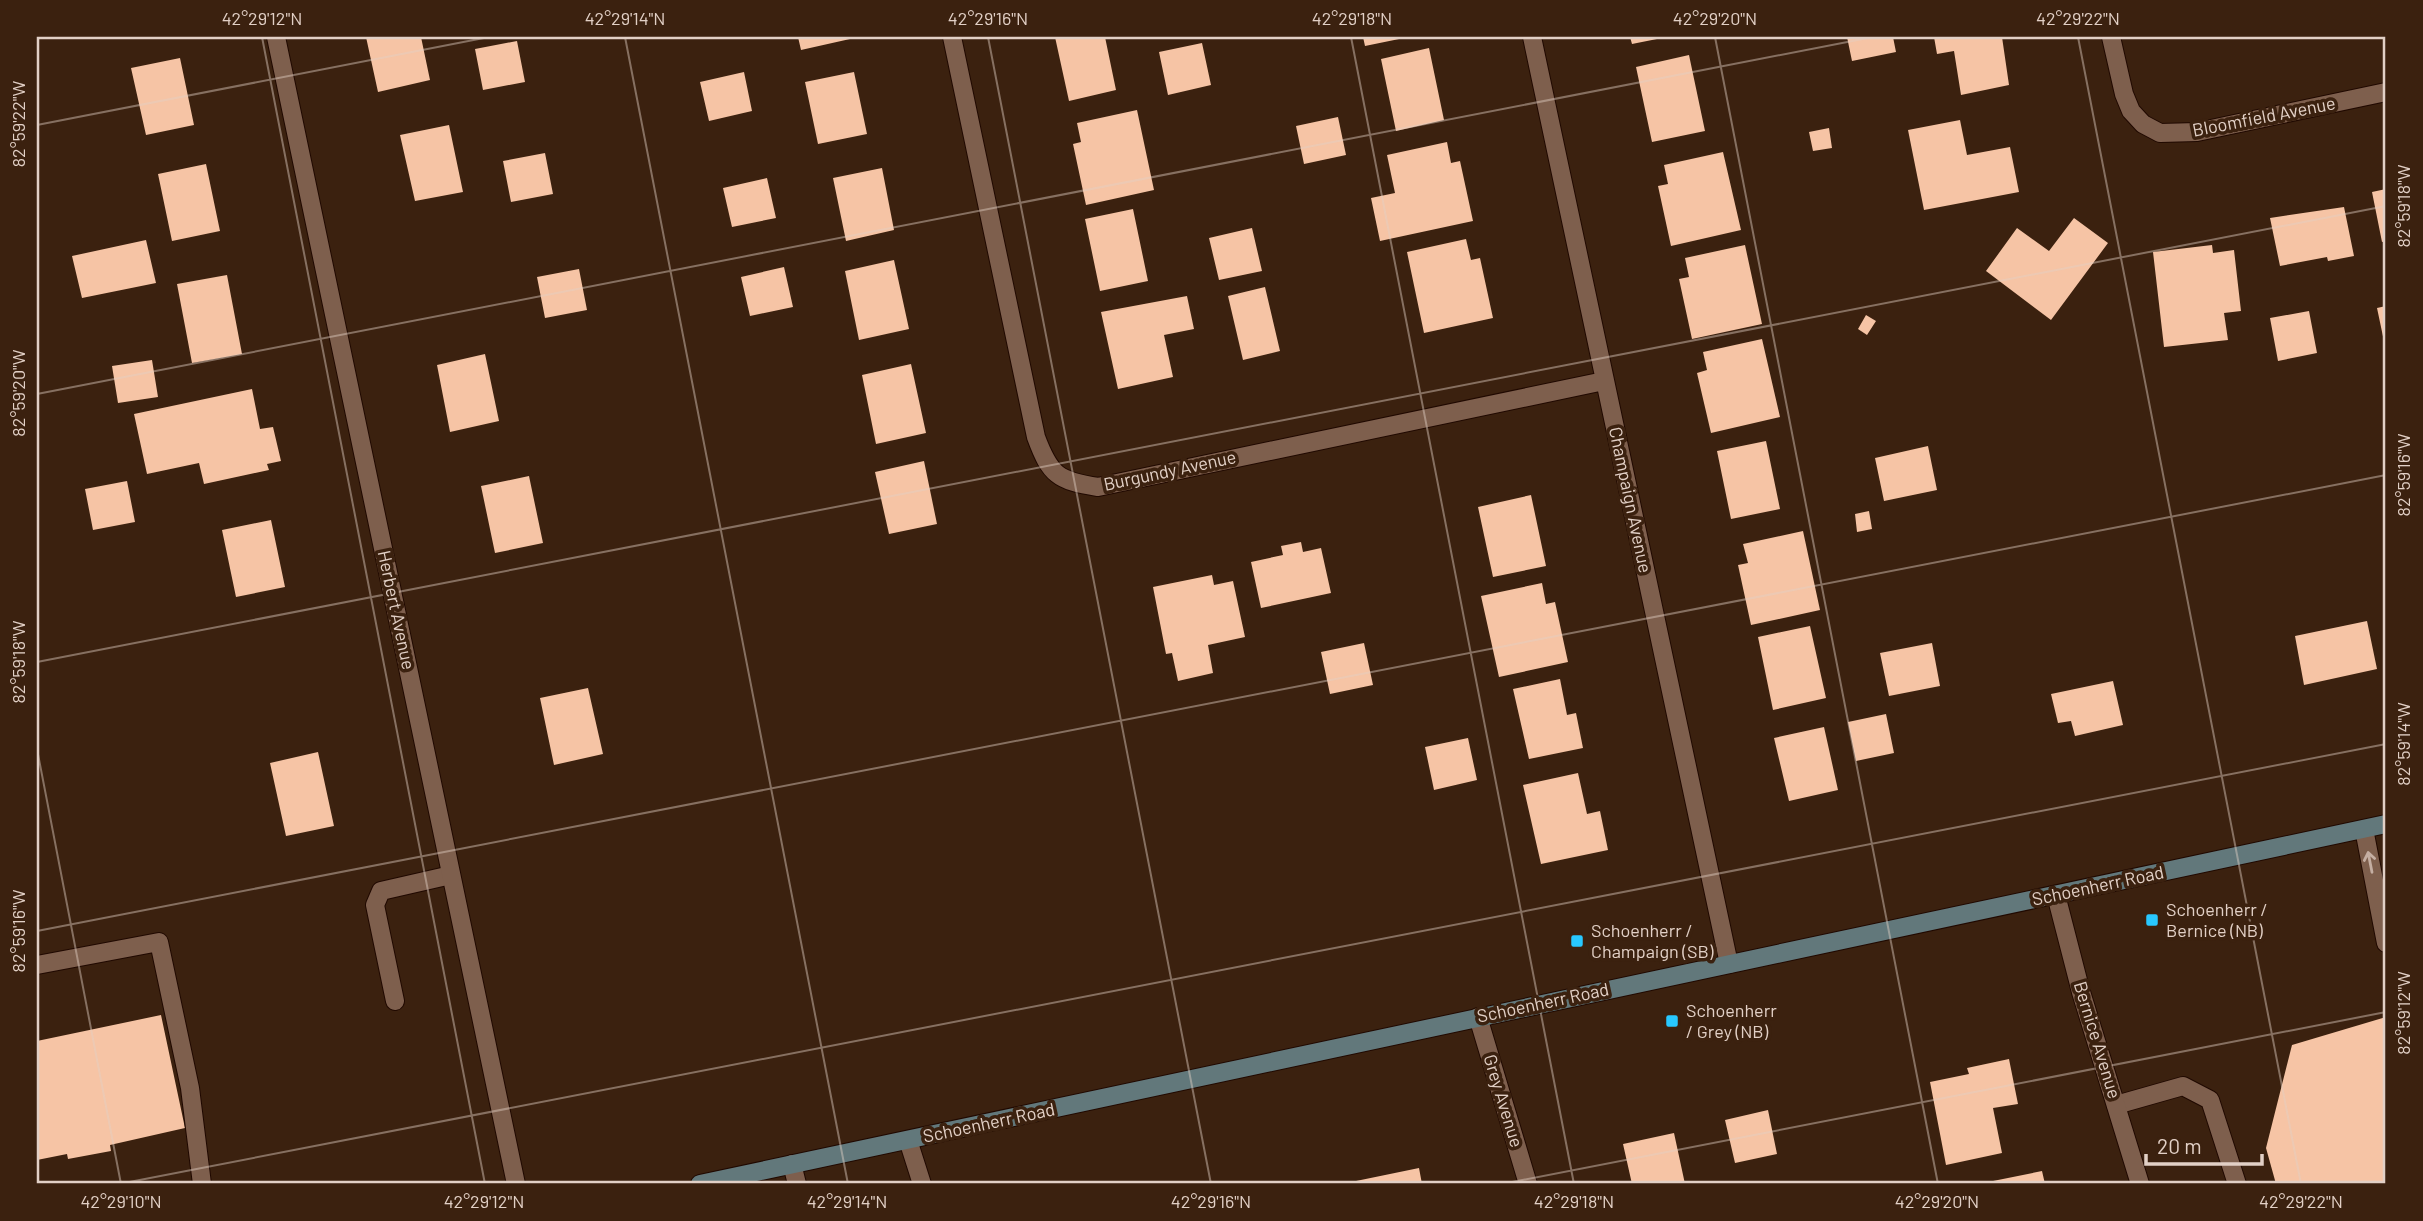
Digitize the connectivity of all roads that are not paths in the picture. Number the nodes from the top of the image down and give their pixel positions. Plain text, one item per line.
1 (276, 37) edge
2 (952, 37) edge
3 (1532, 37) edge
4 (2111, 37) edge
5 (2386, 92) edge
6 (1604, 381) junction
7 (2386, 824) edge
8 (2364, 829) junction
9 (452, 875) junction
10 (2056, 895) junction
11 (2386, 943) edge
12 (1730, 964) junction
13 (37, 965) edge
14 (395, 1002) dead end
15 (1478, 1017) junction
16 (2116, 1105) junction
17 (908, 1140) junction
18 (792, 1164) junction
19 (202, 1184) edge
20 (516, 1184) edge
21 (701, 1184) edge
22 (797, 1184) edge
23 (922, 1184) edge
24 (1528, 1184) edge
25 (2140, 1184) edge
26 (2237, 1184) edge

1 - 9 street, Herbert Avenue
2 - 6 street, Burgundy Avenue
3 - 6 street, Champaign Avenue
4 - 5 street, Bloomfield Avenue
6 - 12 street, Champaign Avenue
7 - 8 main road, Schoenherr Road
8 - 10 main road, Schoenherr Road
11 -> 8 street
9 - 14 street
9 - 20 street, Herbert Avenue
10 - 12 main road, Schoenherr Road
10 - 16 street, Bernice Avenue
12 - 15 main road, Schoenherr Road
13 - 19 street
15 - 17 main road, Schoenherr Road
15 - 24 street, Grey Avenue
16 - 25 street, Bernice Avenue
16 - 26 street
17 - 18 main road, Schoenherr Road
17 - 23 street
18 - 21 main road, Schoenherr Road
18 - 22 street

